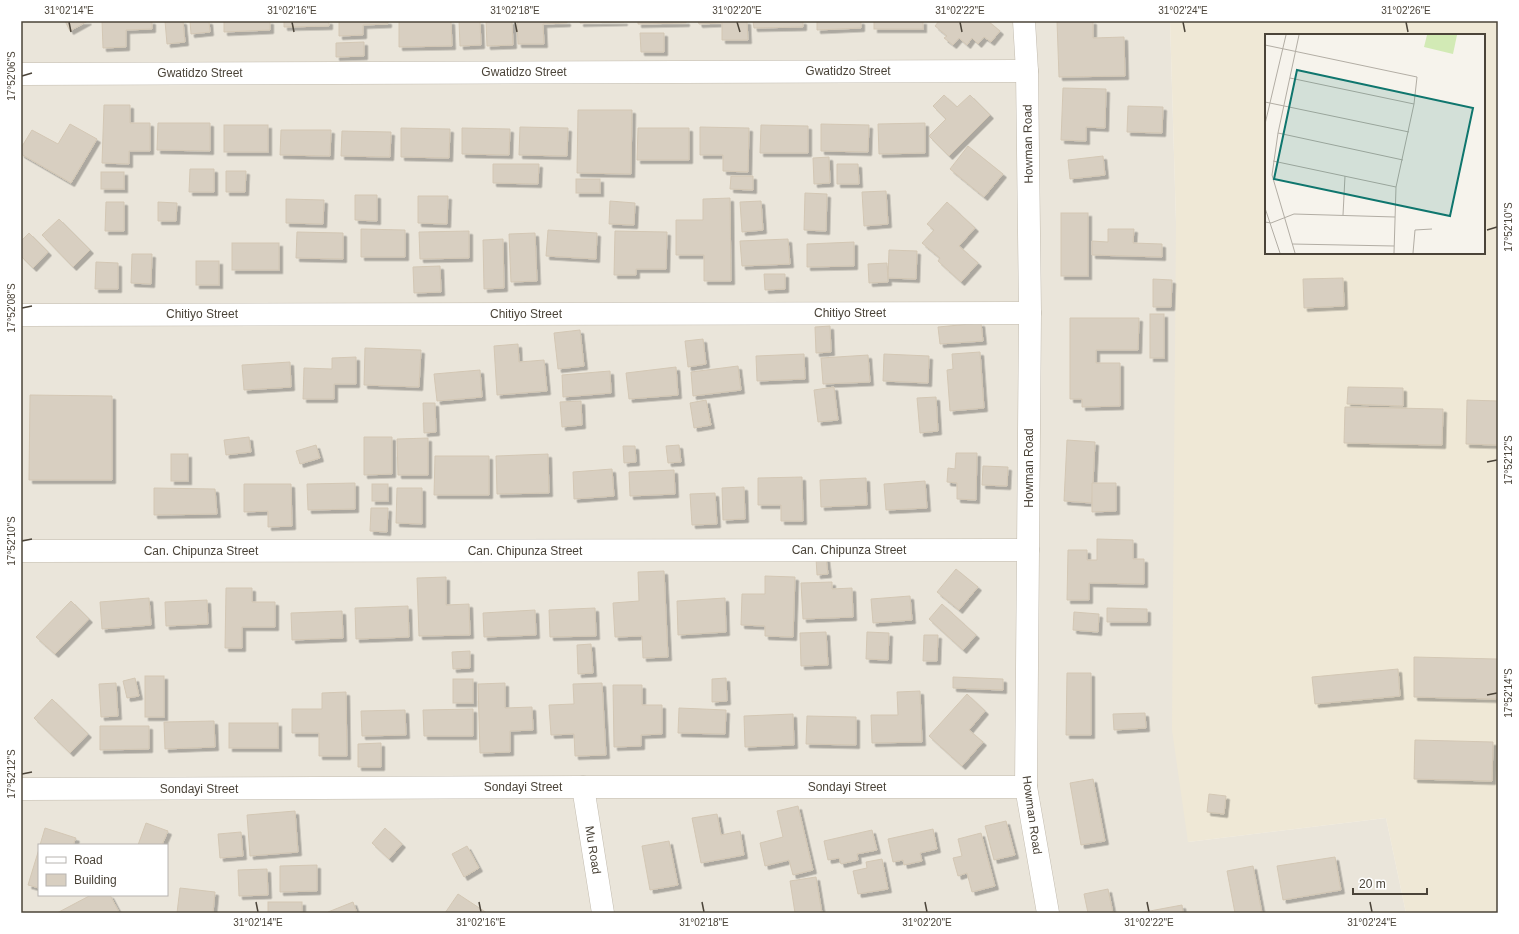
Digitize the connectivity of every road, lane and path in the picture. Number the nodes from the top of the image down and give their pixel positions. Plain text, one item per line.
1 (1024, 21) edge
2 (1027, 71) junction
3 (21, 74) edge
4 (1030, 313) junction
5 (21, 315) edge
6 (1028, 550) junction
7 (21, 551) edge
8 (583, 787) junction
9 (1026, 787) junction
10 (21, 789) edge
11 (603, 913) edge
12 (1048, 913) edge

1 - 2 street, Howman Road
2 - 3 street, Gwatidzo Street
2 - 4 street, Howman Road
4 - 5 street, Chitiyo Street
4 - 6 street, Howman Road
6 - 7 street, Can. Chipunza Street
6 - 9 street, Howman Road
8 - 9 street, Sondayi Street
8 - 10 street, Sondayi Street
8 - 11 street, Mu Road
9 - 12 street, Howman Road

